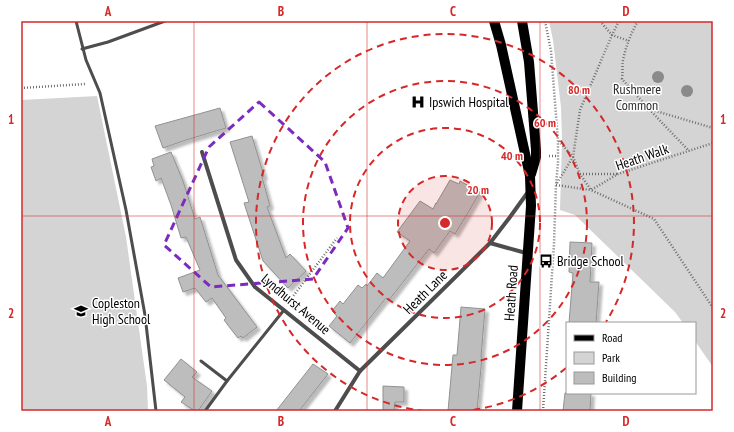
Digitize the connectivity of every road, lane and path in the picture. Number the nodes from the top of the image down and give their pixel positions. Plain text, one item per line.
1 (76, 21) edge
2 (165, 21) edge
3 (494, 21) edge
4 (522, 21) edge
5 (545, 21) edge
6 (600, 21) edge
7 (619, 21) edge
8 (638, 21) edge
9 (612, 35) junction
10 (629, 40) junction
11 (82, 49) junction
12 (21, 88) edge
13 (100, 93) junction
14 (648, 108) junction
15 (713, 128) edge
16 (558, 141) junction
17 (713, 144) edge
18 (689, 151) junction
19 (202, 152) dead end
20 (573, 157) junction
21 (580, 174) junction
22 (618, 174) junction
23 (530, 176) junction
24 (556, 185) junction
25 (531, 188) junction
26 (591, 190) junction
27 (337, 238) dead end
28 (490, 243) junction
29 (528, 253) junction
30 (713, 308) edge
31 (284, 310) junction
32 (201, 361) dead end
33 (360, 371) junction
34 (227, 381) junction
35 (156, 411) edge
36 (205, 411) edge
37 (335, 411) edge
38 (516, 411) edge
39 (543, 411) edge

1 - 11 lane
2 - 11 lane
3 - 23 main road, Heath Road
4 - 23 main road, Heath Road
5 - 16 path
6 - 9 path
7 - 9 path
8 - 10 path
9 - 10 path
9 - 20 path
10 - 14 path
11 - 13 lane
12 - 13 path
13 - 35 lane
14 - 15 path
14 - 18 path
16 - 20 path
16 - 24 path
17 - 18 path, Heath Walk
18 - 22 path, Heath Walk
19 - 31 street, Lyndhurst Avenue
20 - 21 path
20 - 24 path
21 - 22 path
21 - 26 path
22 - 26 path, Heath Walk
23 - 25 main road, Heath Road
24 - 26 path
24 - 39 path
25 - 28 street, Heath Lane
25 - 29 main road, Heath Road
26 - 30 path
27 - 31 path
28 - 29 street
28 - 33 street, Heath Lane
29 - 38 main road, Heath Road
31 - 33 street, Lyndhurst Avenue
31 - 34 lane
32 - 34 lane
33 - 37 street, Heath Lane
34 - 36 lane

